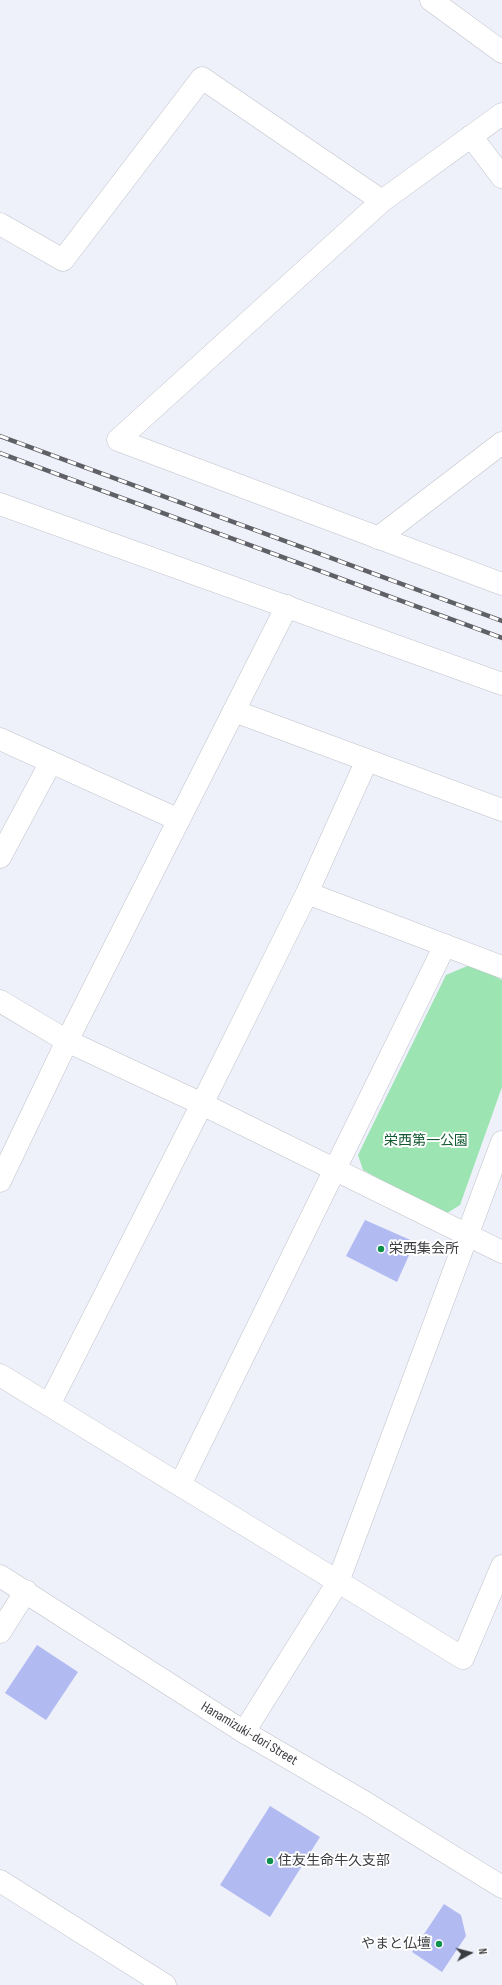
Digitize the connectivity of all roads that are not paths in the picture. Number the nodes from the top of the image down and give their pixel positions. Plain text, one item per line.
1 (431, 0) edge
2 (502, 52) edge
3 (502, 114) edge
4 (471, 136) junction
5 (502, 177) edge
6 (382, 201) junction
7 (0, 224) edge
8 (502, 443) edge
9 (0, 504) edge
10 (378, 538) junction
11 (502, 584) edge
12 (286, 606) junction
13 (502, 684) edge
14 (234, 711) junction
15 (0, 739) edge
16 (367, 760) junction
17 (51, 762) junction
18 (502, 810) edge
19 (179, 820) junction
20 (0, 857) edge
21 (307, 893) junction
22 (445, 946) junction
23 (502, 967) edge
24 (0, 1001) edge
25 (67, 1041) junction
26 (202, 1104) junction
27 (502, 1142) edge
28 (334, 1169) junction
29 (0, 1181) edge
30 (467, 1235) junction
31 (502, 1252) edge
32 (0, 1375) edge
33 (49, 1405) junction
34 (180, 1485) junction
35 (502, 1566) edge
36 (0, 1576) edge
37 (338, 1582) junction
38 (26, 1592) junction
39 (0, 1632) edge
40 (244, 1732) junction
41 (0, 1881) edge
42 (502, 1887) edge
43 (165, 1985) edge

1 - 2 street
3 - 4 street
4 - 5 street
4 - 6 street
6 - 7 street
6 - 10 street
8 - 10 street
9 - 12 street
10 - 11 street
12 - 13 street
12 - 14 street
14 - 16 street
14 - 19 street
15 - 17 street
16 - 18 street
16 - 21 street
17 - 19 street
17 - 20 street
19 - 25 street
21 - 22 street
21 - 26 street
22 - 23 street
22 - 28 street
24 - 25 street
25 - 26 street
25 - 29 street
26 - 28 street
26 - 33 street
27 - 30 street
28 - 30 street
28 - 34 street
30 - 31 street
30 - 37 street
32 - 33 street
33 - 34 street
34 - 37 street
35 - 37 street
36 - 38 street, Hanamizuki-dori Street
37 - 40 street
38 - 39 street
38 - 40 street, Hanamizuki-dori Street
40 - 42 street, Hanamizuki-dori Street
41 - 43 street

